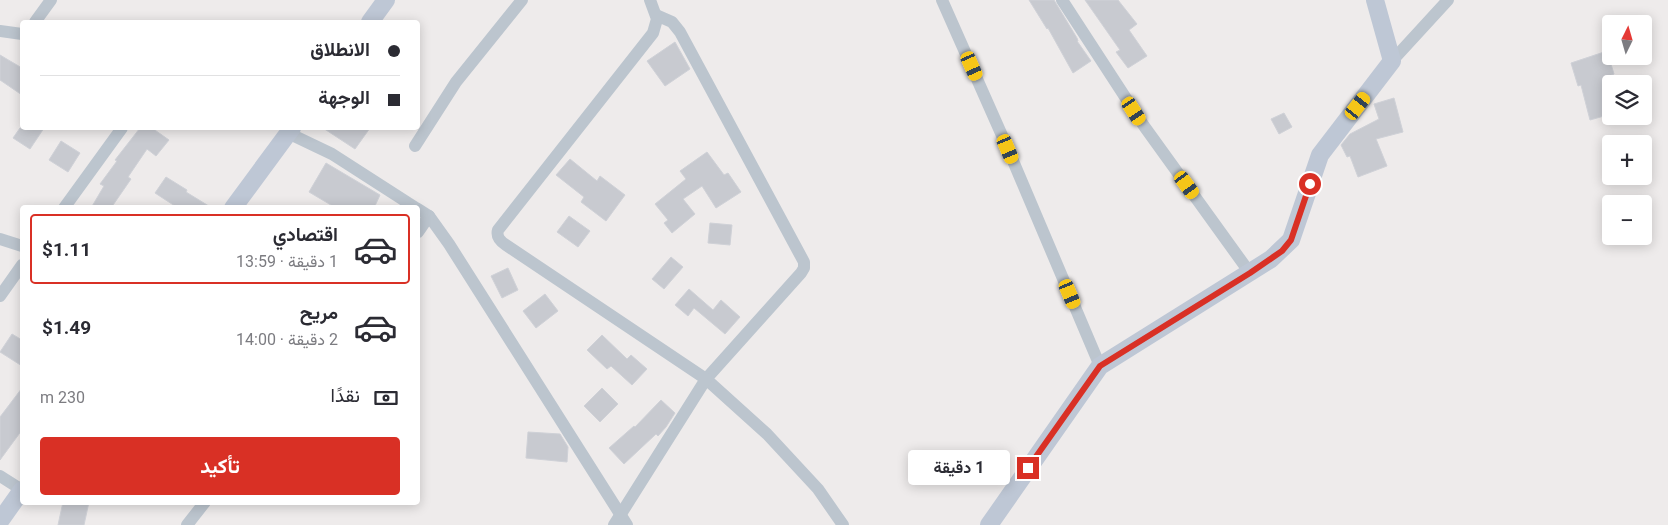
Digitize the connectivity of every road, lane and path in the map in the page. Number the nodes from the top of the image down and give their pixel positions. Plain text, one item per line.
1 (51, 0) edge
2 (386, 0) edge
3 (522, 0) edge
4 (650, 0) edge
5 (942, 0) edge
6 (1062, 0) edge
7 (1375, 0) edge
8 (1448, 0) edge
9 (656, 15) junction
10 (36, 20) edge
11 (371, 20) edge
12 (0, 31) edge
13 (20, 34) edge
14 (1392, 61) junction
15 (121, 130) edge
16 (290, 130) edge
17 (415, 146) dead end
18 (66, 205) edge
19 (235, 205) edge
20 (412, 205) edge
21 (420, 210) edge
22 (429, 216) junction
23 (420, 229) edge
24 (0, 239) edge
25 (20, 245) edge
26 (20, 268) edge
27 (1250, 273) junction
28 (0, 296) edge
29 (1100, 366) junction
30 (706, 379) junction
31 (0, 476) edge
32 (20, 489) edge
33 (20, 494) edge
34 (203, 505) edge
35 (5, 521) edge
36 (621, 522) edge
37 (187, 525) edge
38 (844, 525) edge
39 (989, 525) edge

1 - 10 street
2 - 11 street
3 - 17 street
4 - 9 street
5 - 29 street
6 - 27 street
7 - 14 street
8 - 14 street
9 - 30 street
9 - 30 street
12 - 13 street
14 - 27 street
15 - 18 street
16 - 19 street
16 - 20 street
21 - 22 street
22 - 23 street
22 - 36 street
24 - 25 street
26 - 28 street
27 - 29 street
29 - 39 street
30 - 36 street
30 - 38 street
31 - 32 street
33 - 35 street
34 - 37 street

